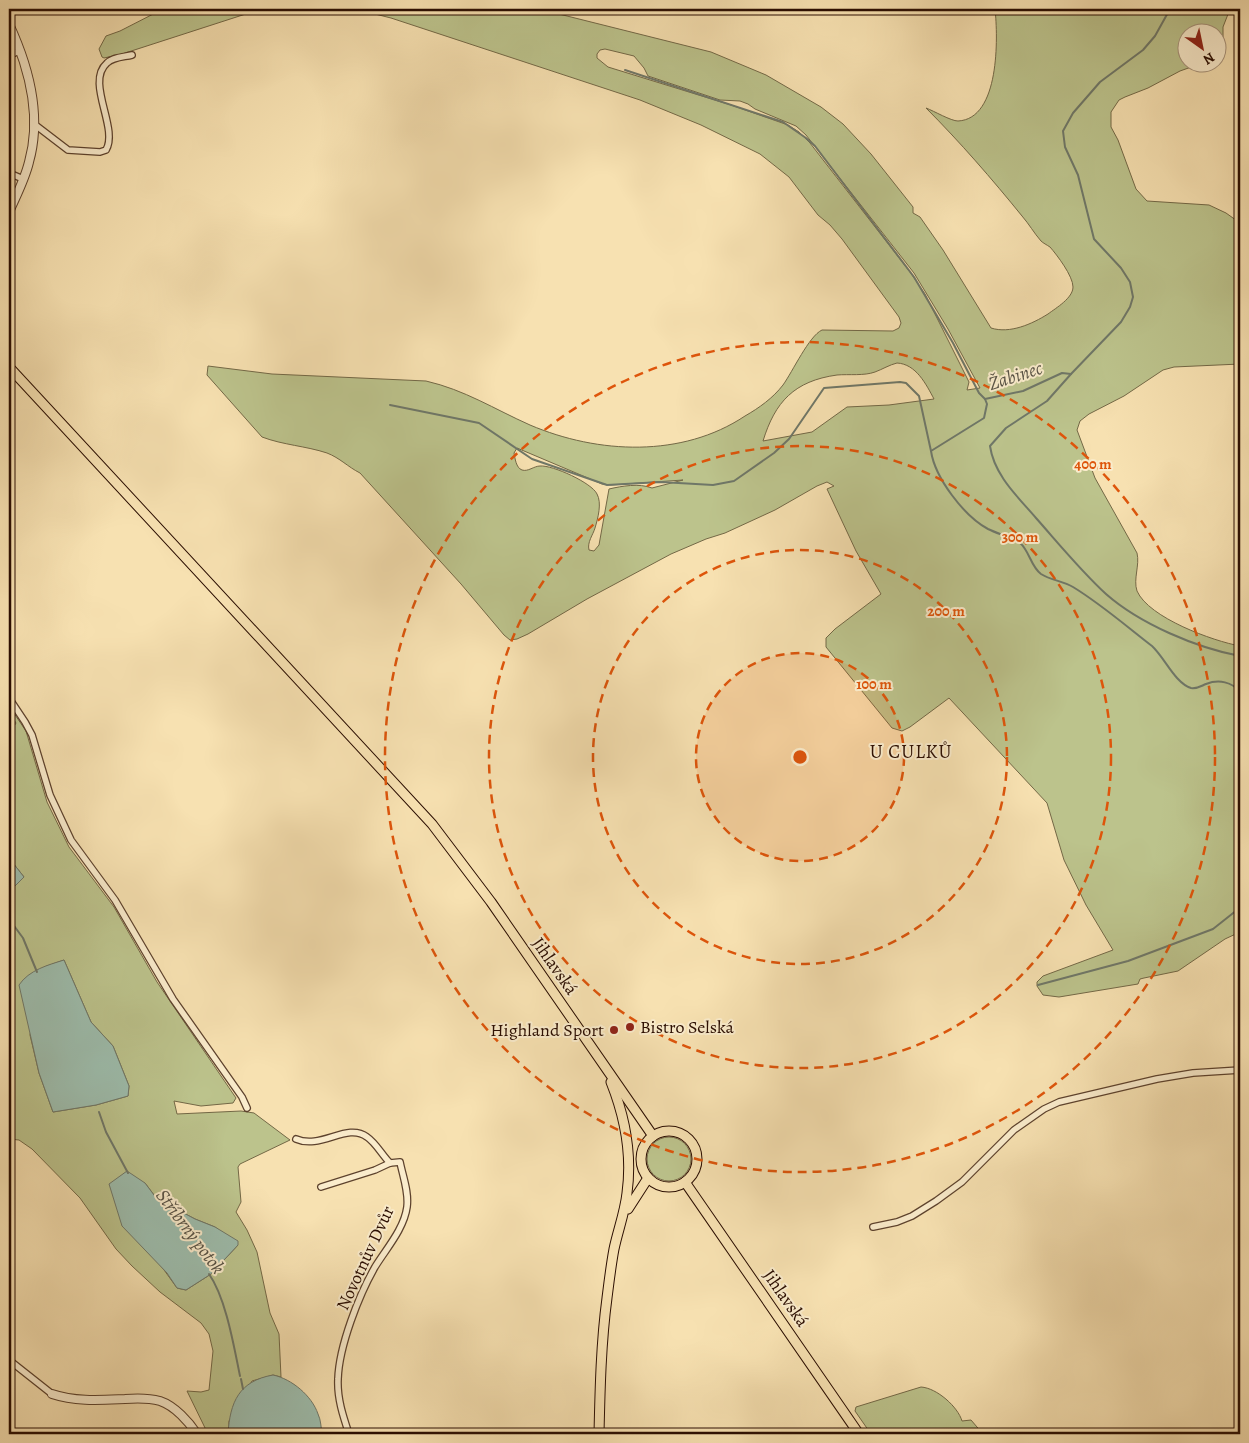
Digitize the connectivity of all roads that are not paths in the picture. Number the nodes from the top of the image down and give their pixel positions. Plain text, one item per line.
1 (9, 24) edge
2 (20, 50) junction
3 (132, 54) dead end
4 (9, 56) edge
5 (34, 124) junction
6 (9, 173) edge
7 (23, 179) junction
8 (9, 212) edge
9 (9, 367) edge
10 (9, 698) edge
11 (601, 1061) junction
12 (1240, 1070) edge
13 (247, 1108) dead end
14 (653, 1136) junction
15 (296, 1140) dead end
16 (390, 1163) junction
17 (648, 1178) junction
18 (685, 1182) junction
19 (320, 1187) dead end
20 (621, 1223) junction
21 (873, 1227) dead end
22 (9, 1360) edge
23 (52, 1394) joint
24 (197, 1434) edge
25 (349, 1434) edge
26 (599, 1434) edge
27 (859, 1434) edge

1 - 2 street
2 - 4 street
2 - 5 street
3 - 5 street
5 - 7 street
6 - 7 street
7 - 8 street
9 - 11 main road, Jihlavská
10 - 13 street
11 - 14 main road, Jihlavská
11 - 20 main road
12 - 21 street
14 - 17 main road
14 - 18 main road
15 - 16 street, Novotnův Dvůr
16 - 19 street
16 - 25 street, Novotnův Dvůr
17 - 18 main road
17 - 20 main road
18 - 27 main road, Jihlavská
20 - 26 main road
22 - 23 street
23 - 24 street

